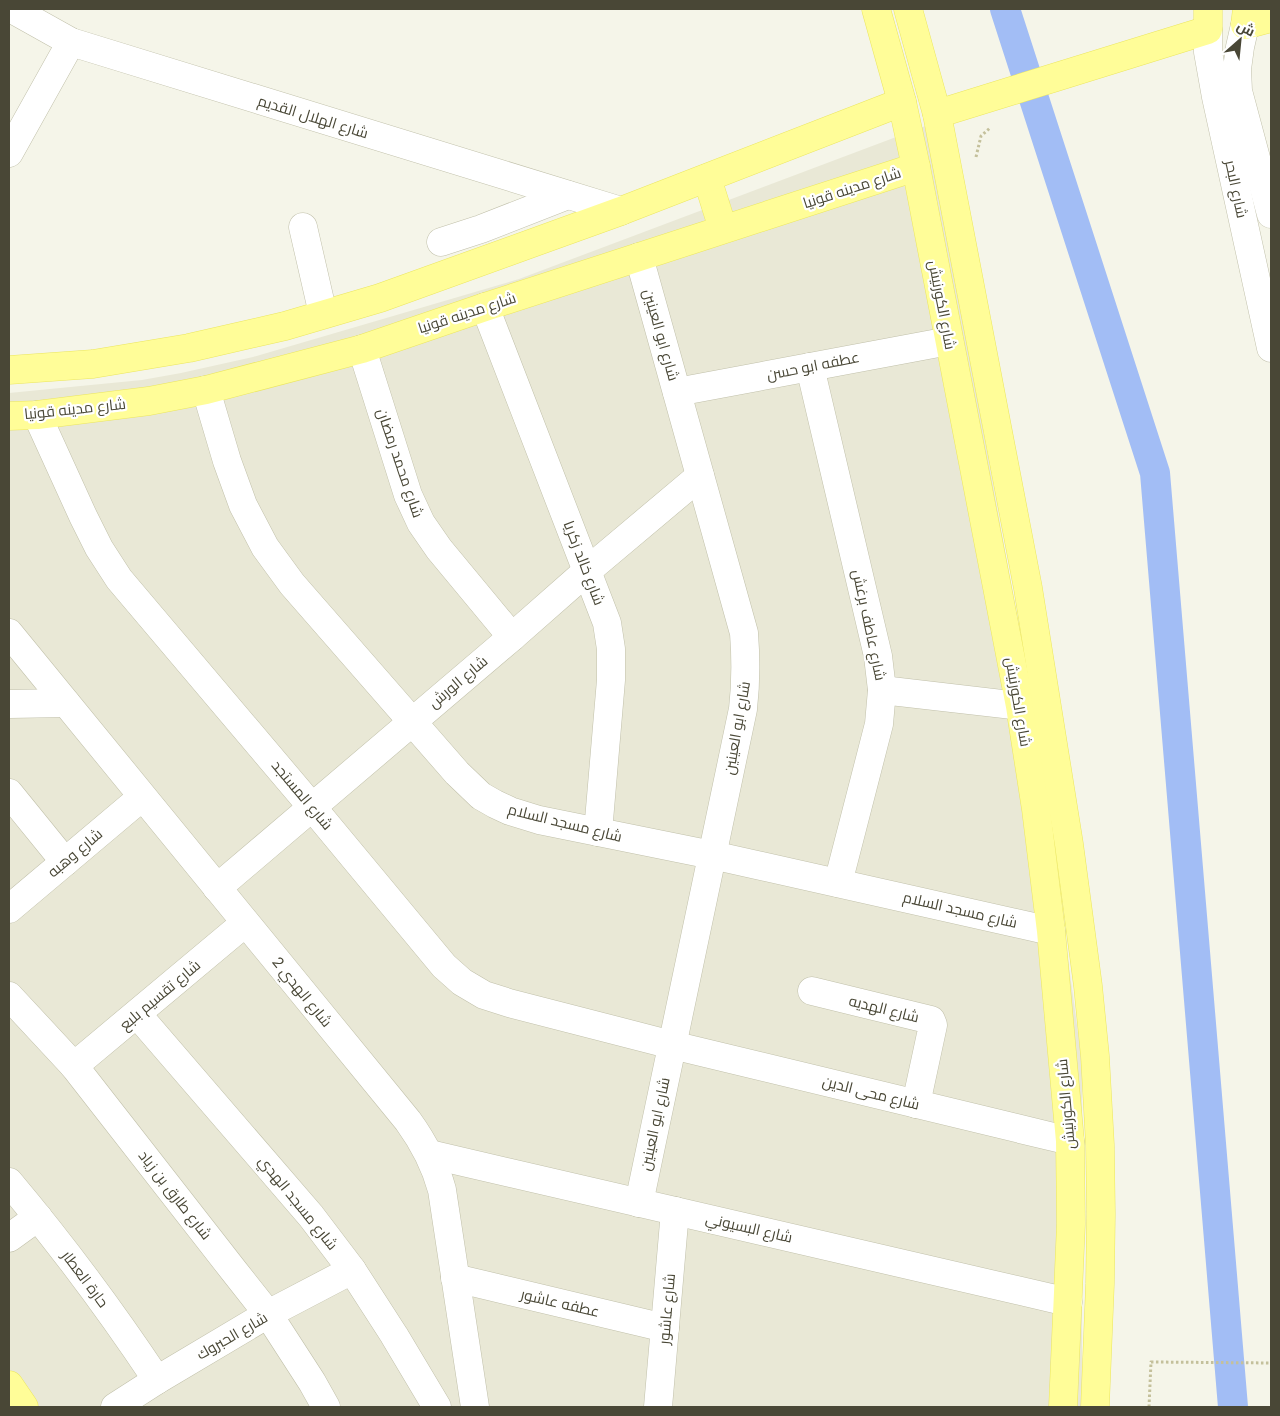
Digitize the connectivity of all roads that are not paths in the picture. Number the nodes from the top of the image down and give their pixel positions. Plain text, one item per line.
1 (12, 9) edge
2 (876, 9) edge
3 (908, 9) edge
4 (1246, 17) edge
5 (1271, 18) edge
6 (1208, 19) edge
7 (71, 42) junction
8 (902, 102) junction
9 (938, 114) junction
10 (9, 153) edge
11 (916, 167) junction
12 (707, 178) junction
13 (568, 195) junction
14 (621, 211) junction
15 (1271, 214) edge
16 (303, 227) dead end
17 (723, 229) junction
18 (441, 242) dead end
19 (640, 257) junction
20 (485, 307) junction
21 (323, 314) junction
22 (949, 341) junction
23 (1271, 348) edge
24 (362, 349) junction
25 (810, 367) junction
26 (9, 370) edge
27 (206, 390) junction
28 (677, 392) junction
29 (37, 415) junction
30 (9, 416) edge
31 (700, 476) junction
32 (587, 571) junction
33 (9, 633) edge
34 (512, 637) junction
35 (882, 690) junction
36 (66, 703) junction
37 (9, 704) edge
38 (1020, 706) junction
39 (413, 721) junction
40 (9, 793) edge
41 (142, 797) junction
42 (312, 807) junction
43 (598, 832) junction
44 (712, 855) junction
45 (65, 862) junction
46 (838, 883) junction
47 (217, 888) junction
48 (9, 909) edge
49 (245, 923) junction
50 (1051, 931) junction
51 (812, 991) dead end
52 (9, 996) edge
53 (137, 1014) junction
54 (672, 1045) junction
55 (74, 1066) junction
56 (916, 1104) junction
57 (1070, 1141) junction
58 (429, 1154) junction
59 (9, 1182) edge
60 (639, 1203) junction
61 (675, 1211) junction
62 (38, 1217) junction
63 (9, 1238) edge
64 (352, 1270) junction
65 (455, 1278) junction
66 (1068, 1302) junction
67 (268, 1314) junction
68 (665, 1328) junction
69 (157, 1380) junction
70 (9, 1385) edge
71 (24, 1407) edge
72 (115, 1407) edge
73 (326, 1407) edge
74 (437, 1407) edge
75 (475, 1407) edge
76 (658, 1407) edge
77 (1063, 1407) edge
78 (1095, 1407) edge

1 - 7 street, شارع الهلال القديم
2 - 8 main road, شارع الكورنيش
3 - 9 main road, شارع الكورنيش
4 - 5 main road
4 - 15 street, شارع البحر
6 - 9 main road
6 - 23 street, شارع البحر
7 - 10 street
7 - 13 street, شارع الهلال القديم
8 - 11 main road, شارع الكورنيش
8 - 12 main road
9 - 78 main road, شارع الكورنيش
11 - 17 main road, شارع مدينه قونيا
11 - 22 main road, شارع الكورنيش
12 - 14 main road
12 - 17 main road
13 - 14 street, شارع الهلال القديم
13 - 18 street
14 - 21 main road
16 - 21 street
17 - 19 main road, شارع مدينه قونيا
19 - 20 main road, شارع مدينه قونيا
19 - 28 street, شارع ابو العينين
20 - 24 main road, شارع مدينه قونيا
20 - 32 street, شارع خالد زكريا
21 - 26 main road
22 - 25 street, عطفه ابو حسن
22 - 38 main road, شارع الكورنيش
24 - 27 main road, شارع مدينه قونيا
24 - 34 street, شارع محمد رمضان
25 - 28 street, عطفه ابو حسن
25 - 35 street, شارع عاطف برغش
27 - 29 main road, شارع مدينه قونيا
27 - 39 street, شارع مسجد السلام
28 - 31 street, شارع ابو العينين
29 - 30 main road, شارع مدينه قونيا
29 - 42 street, شارع المستجد
31 - 32 street, شارع الورش
31 - 44 street, شارع ابو العينين
32 - 34 street, شارع الورش
32 - 43 street, شارع خالد زكريا
33 - 36 street, شارع الهدي 2
34 - 39 street, شارع الورش
35 - 38 street
35 - 46 street, شارع عاطف برغش
36 - 37 street
36 - 41 street, شارع الهدي 2
38 - 50 main road, شارع الكورنيش
39 - 42 street, شارع الورش
39 - 43 street, شارع مسجد السلام
40 - 45 street
41 - 45 street, شارع وهبه
41 - 47 street, شارع الهدي 2
42 - 47 street, شارع الورش
42 - 54 street, شارع المستجد
43 - 44 street, شارع مسجد السلام
44 - 46 street, شارع مسجد السلام
44 - 54 street, شارع ابو العينين
45 - 48 street, شارع وهبه
46 - 50 street, شارع مسجد السلام
47 - 49 street, شارع الهدي 2
49 - 53 street, شارع تقسيم بلبع
49 - 58 street, شارع الهدي 2
50 - 57 main road, شارع الكورنيش
51 - 56 street, شارع الهديه
52 - 55 street, شارع طارق بن زياد
53 - 55 street, شارع تقسيم بلبع
53 - 64 street, شارع مسجد الهدي
54 - 56 street, شارع محى الدين
54 - 60 street, شارع ابو العينين
55 - 67 street, شارع طارق بن زياد
56 - 57 street, شارع محى الدين
57 - 66 main road, شارع الكورنيش
58 - 60 street, شارع البسيوني
58 - 65 street, شارع الهدي 2
59 - 62 street, حارة العطار
60 - 61 street, شارع البسيوني
61 - 66 street, شارع البسيوني
61 - 68 street, شارع عاشور
62 - 63 street
62 - 69 street, حارة العطار
64 - 67 street, شارع الحبروك
64 - 74 street, شارع مسجد الهدي
65 - 68 street, عطفه عاشور
65 - 75 street, شارع الهدي 2
66 - 77 main road, شارع الكورنيش
67 - 69 street, شارع الحبروك
67 - 73 street, شارع طارق بن زياد
68 - 76 street, شارع عاشور
69 - 72 street, شارع الحبروك
70 - 71 main road

